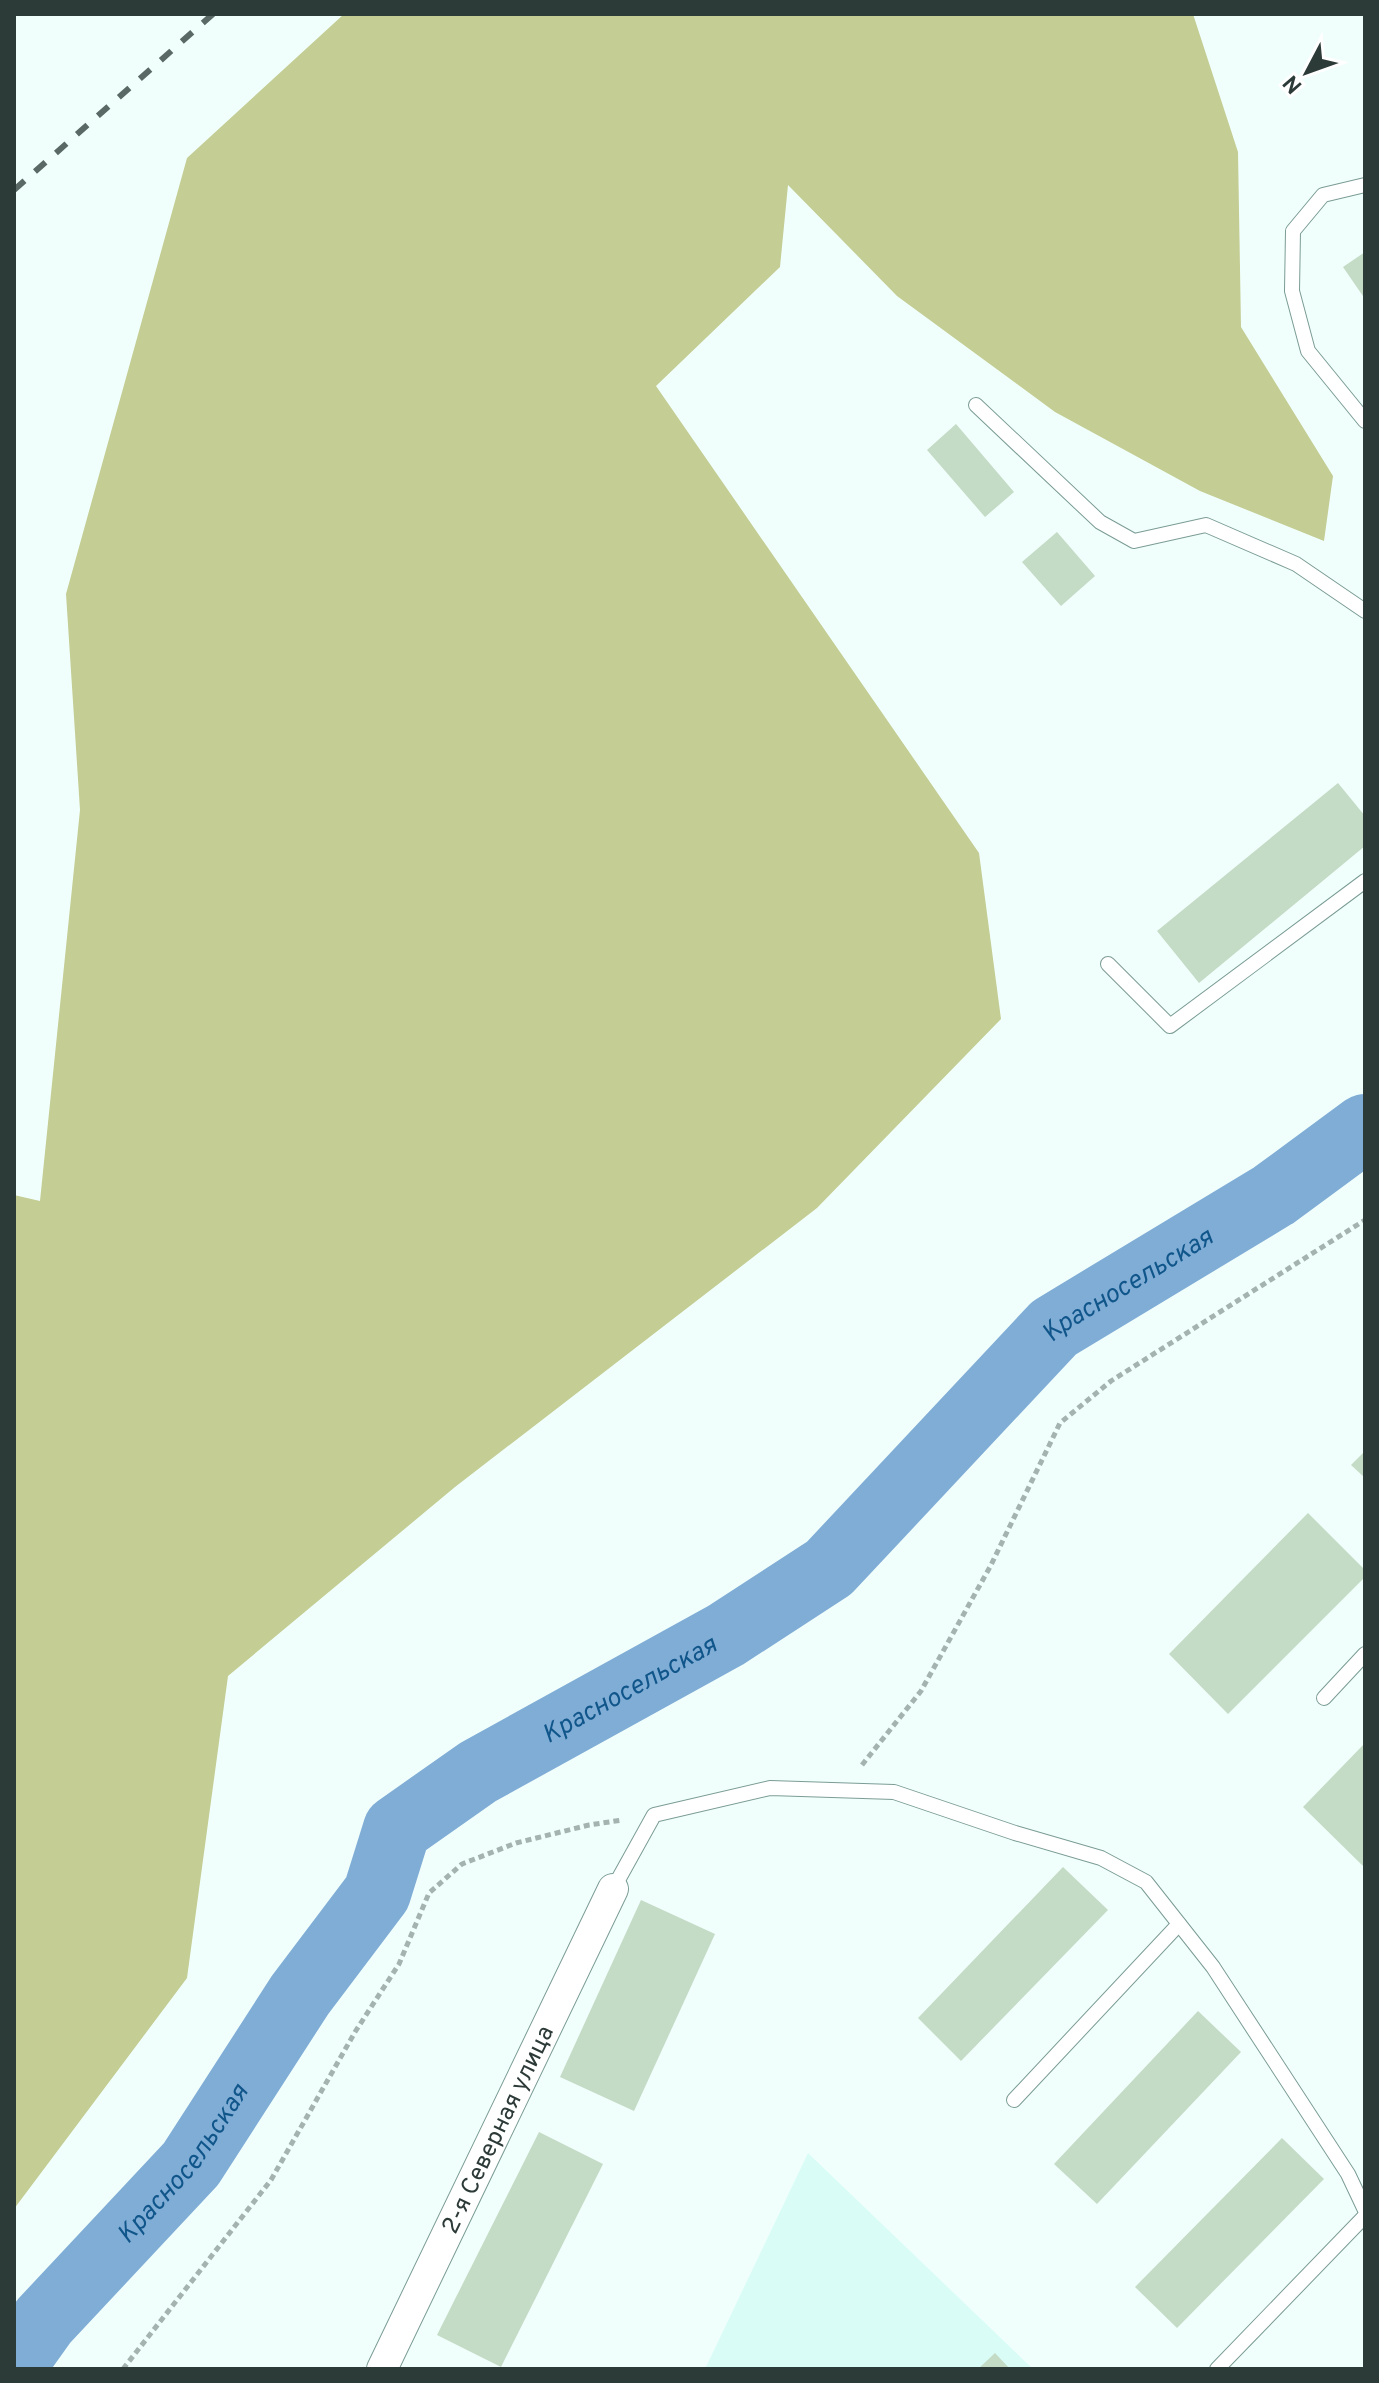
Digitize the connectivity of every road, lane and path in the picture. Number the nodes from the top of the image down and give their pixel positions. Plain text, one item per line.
1 (1365, 185) edge
2 (976, 405) dead end
3 (1365, 421) edge
4 (1365, 611) edge
5 (1365, 881) edge
6 (1108, 964) dead end
7 (1365, 1220) edge
8 (1365, 1654) edge
9 (1324, 1698) dead end
10 (835, 1790) junction
11 (654, 1815) junction
12 (613, 1889) joint
13 (1179, 1924) junction
14 (1014, 2100) dead end
15 (1365, 2210) edge
16 (1365, 2216) edge
17 (123, 2369) edge
18 (382, 2369) edge
19 (1217, 2369) edge

1 - 3 lane
2 - 4 lane
5 - 6 lane
7 - 10 path
8 - 9 lane
10 - 11 lane
10 - 13 lane
11 - 12 lane
11 - 17 path
12 - 18 street, 2-я Северная улица
13 - 14 lane
13 - 15 lane
16 - 19 lane

